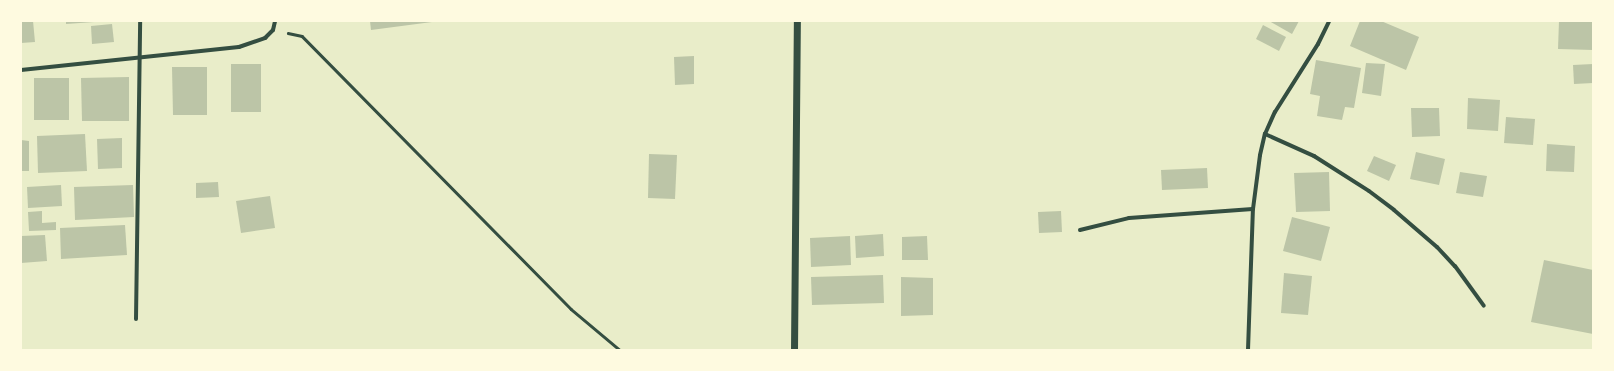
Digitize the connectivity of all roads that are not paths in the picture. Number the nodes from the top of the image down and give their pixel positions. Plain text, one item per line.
1 (140, 21) edge
2 (275, 21) edge
3 (797, 21) edge
4 (1329, 21) edge
5 (140, 58) junction
6 (21, 70) edge
7 (1265, 134) junction
8 (1253, 209) junction
9 (1080, 230) dead end
10 (1484, 306) dead end
11 (136, 318) dead end
12 (794, 350) edge
13 (1248, 350) edge

1 - 5 street
2 - 5 street
3 - 12 street
4 - 7 street
5 - 6 street
5 - 11 street
7 - 8 street
7 - 10 street
8 - 9 street
8 - 13 street

